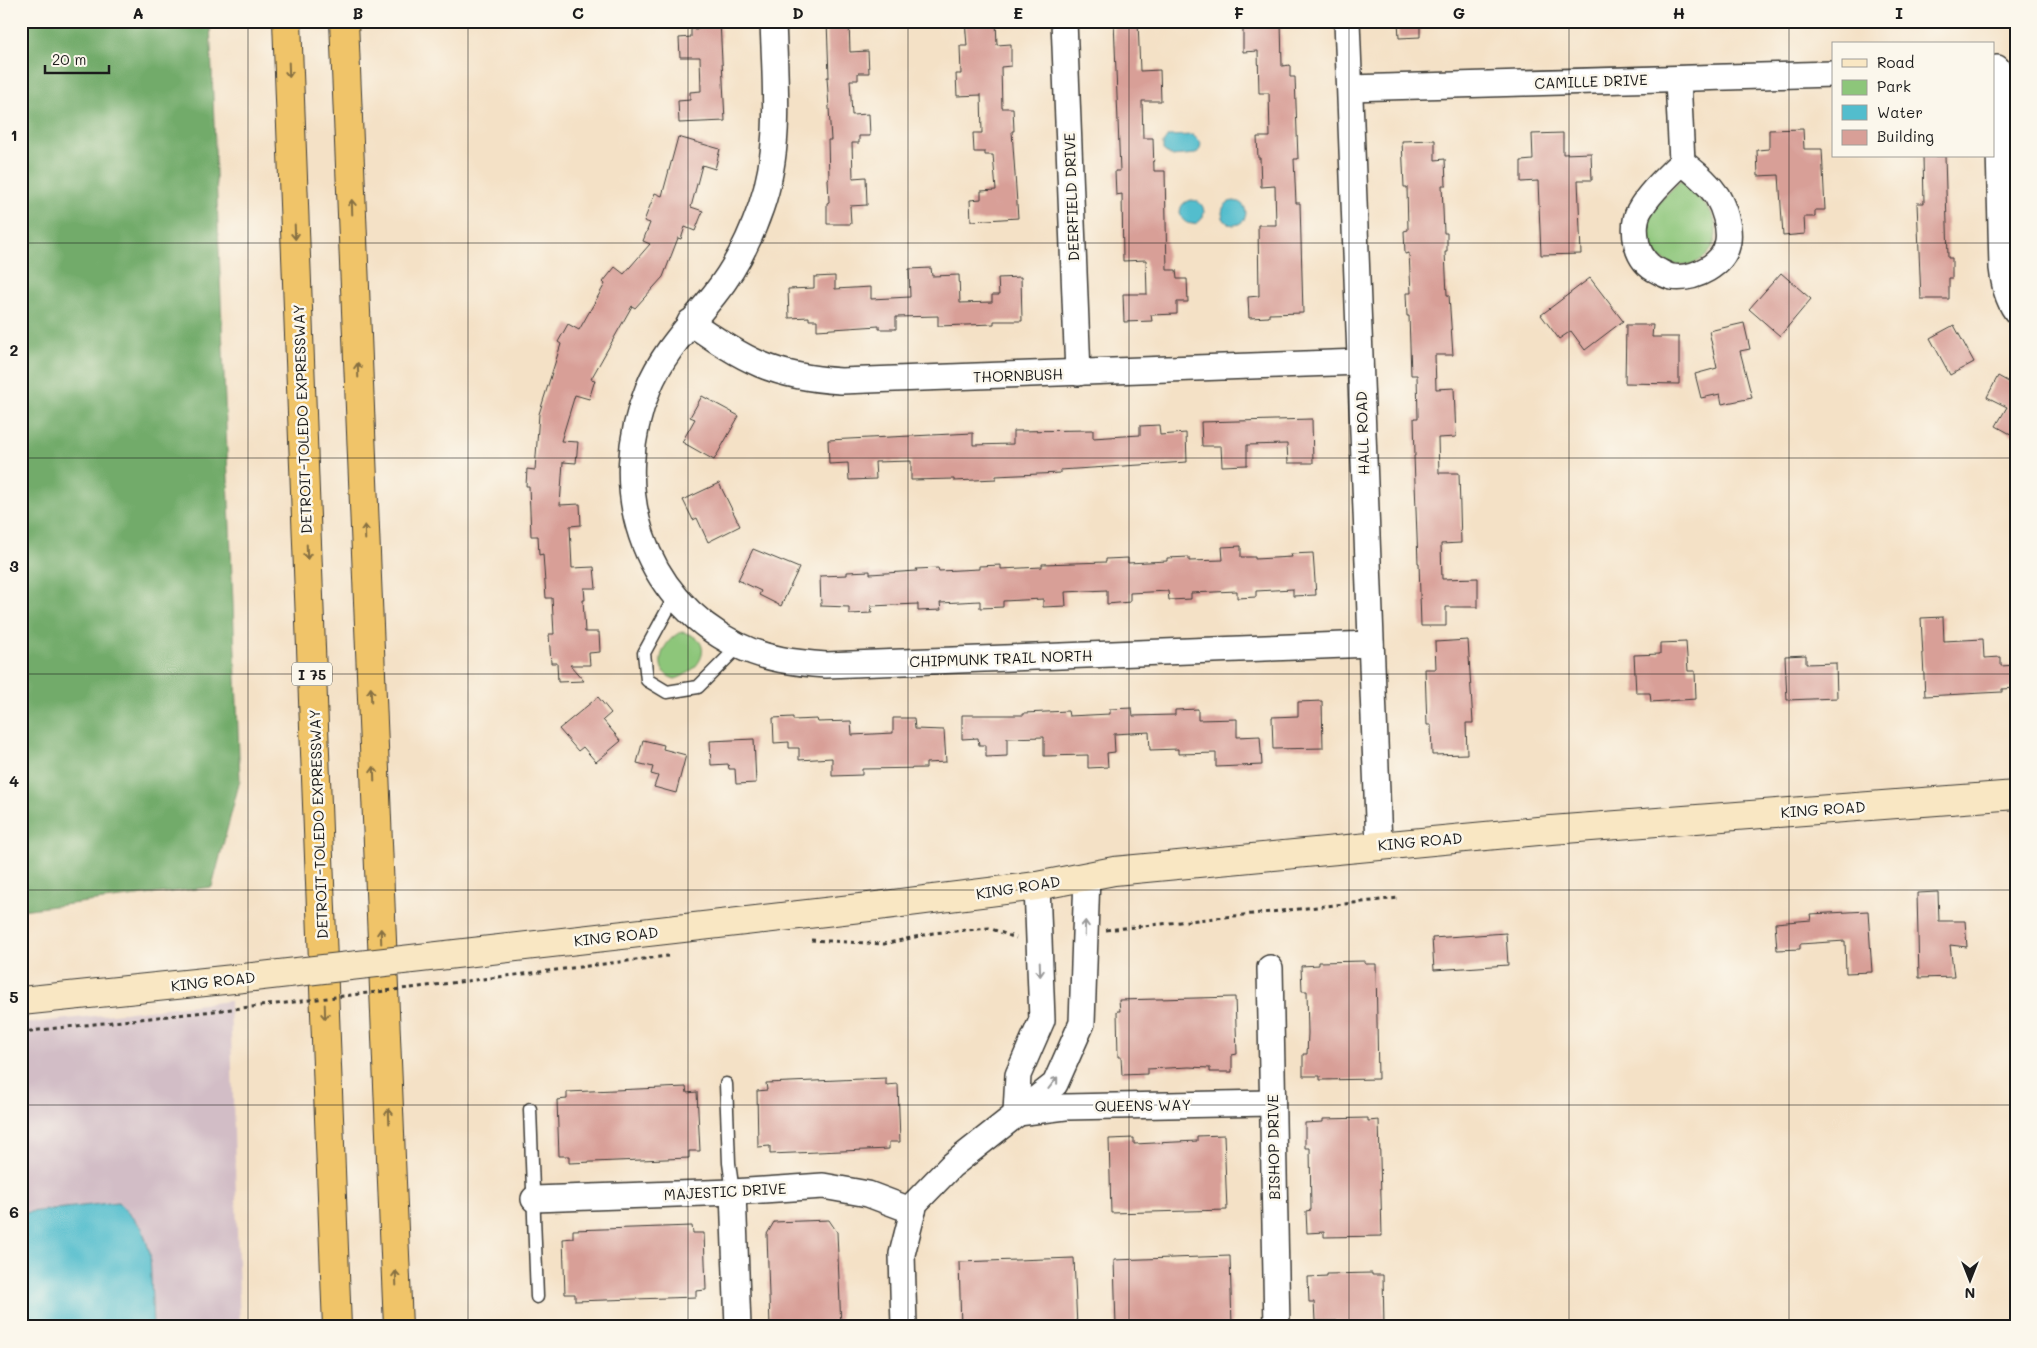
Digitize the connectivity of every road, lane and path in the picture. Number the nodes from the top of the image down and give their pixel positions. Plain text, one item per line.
1 (287, 21) edge
2 (344, 21) edge
3 (772, 21) edge
4 (1064, 21) edge
5 (1347, 21) edge
6 (2002, 68) edge
7 (1832, 74) edge
8 (1678, 78) junction
9 (1350, 88) junction
10 (1682, 162) junction
11 (2016, 311) edge
12 (690, 322) junction
13 (1360, 362) junction
14 (1078, 372) junction
15 (668, 587) junction
16 (1370, 644) junction
17 (739, 646) junction
18 (2016, 795) edge
19 (1380, 845) junction
20 (1087, 876) junction
21 (1037, 886) junction
22 (1399, 898) dead end
23 (1085, 933) junction
24 (1039, 938) junction
25 (808, 940) dead end
26 (671, 956) dead end
27 (1270, 968) dead end
28 (21, 1001) edge
29 (21, 1032) edge
30 (726, 1084) dead end
31 (1272, 1103) junction
32 (530, 1109) dead end
33 (1016, 1113) junction
34 (733, 1192) junction
35 (534, 1199) junction
36 (913, 1211) junction
37 (537, 1296) dead end
38 (337, 1327) edge
39 (398, 1327) edge
40 (738, 1327) edge
41 (904, 1327) edge
42 (1277, 1327) edge

1 -> 38 highway, DETROIT-TOLEDO EXPRESSWAY / I 75
39 -> 2 highway
3 - 12 street, CHIPMUNK TRAIL NORTH
4 - 14 street, DEERFIELD DRIVE
5 - 9 street, HALL ROAD
6 - 11 street
7 - 8 street, CAMILLE DRIVE
8 - 9 street, CAMILLE DRIVE
8 - 10 street
9 - 13 street, HALL ROAD
10 - 10 street
12 - 14 street, THORNBUSH
12 - 15 street, CHIPMUNK TRAIL NORTH
13 - 14 street, THORNBUSH
13 - 16 street, HALL ROAD
15 - 17 street, CHIPMUNK TRAIL NORTH
15 - 17 lane
16 - 17 street, CHIPMUNK TRAIL NORTH
16 - 19 street, HALL ROAD
18 - 19 main road, KING ROAD
19 - 20 main road, KING ROAD
20 - 21 main road, KING ROAD
23 -> 20 street
21 - 24 street
21 - 28 main road, KING ROAD, bridge
22 - 23 path
33 -> 23 street
24 - 25 path
24 -> 33 street
26 - 29 path, bridge
27 - 31 street, BISHOP DRIVE
30 - 34 lane
31 - 33 street, QUEENS WAY
31 - 42 street, BISHOP DRIVE
32 - 35 lane
33 - 36 street
34 - 35 street, MAJESTIC DRIVE
34 - 36 street, MAJESTIC DRIVE
34 - 40 street
35 - 37 lane
36 - 41 street

